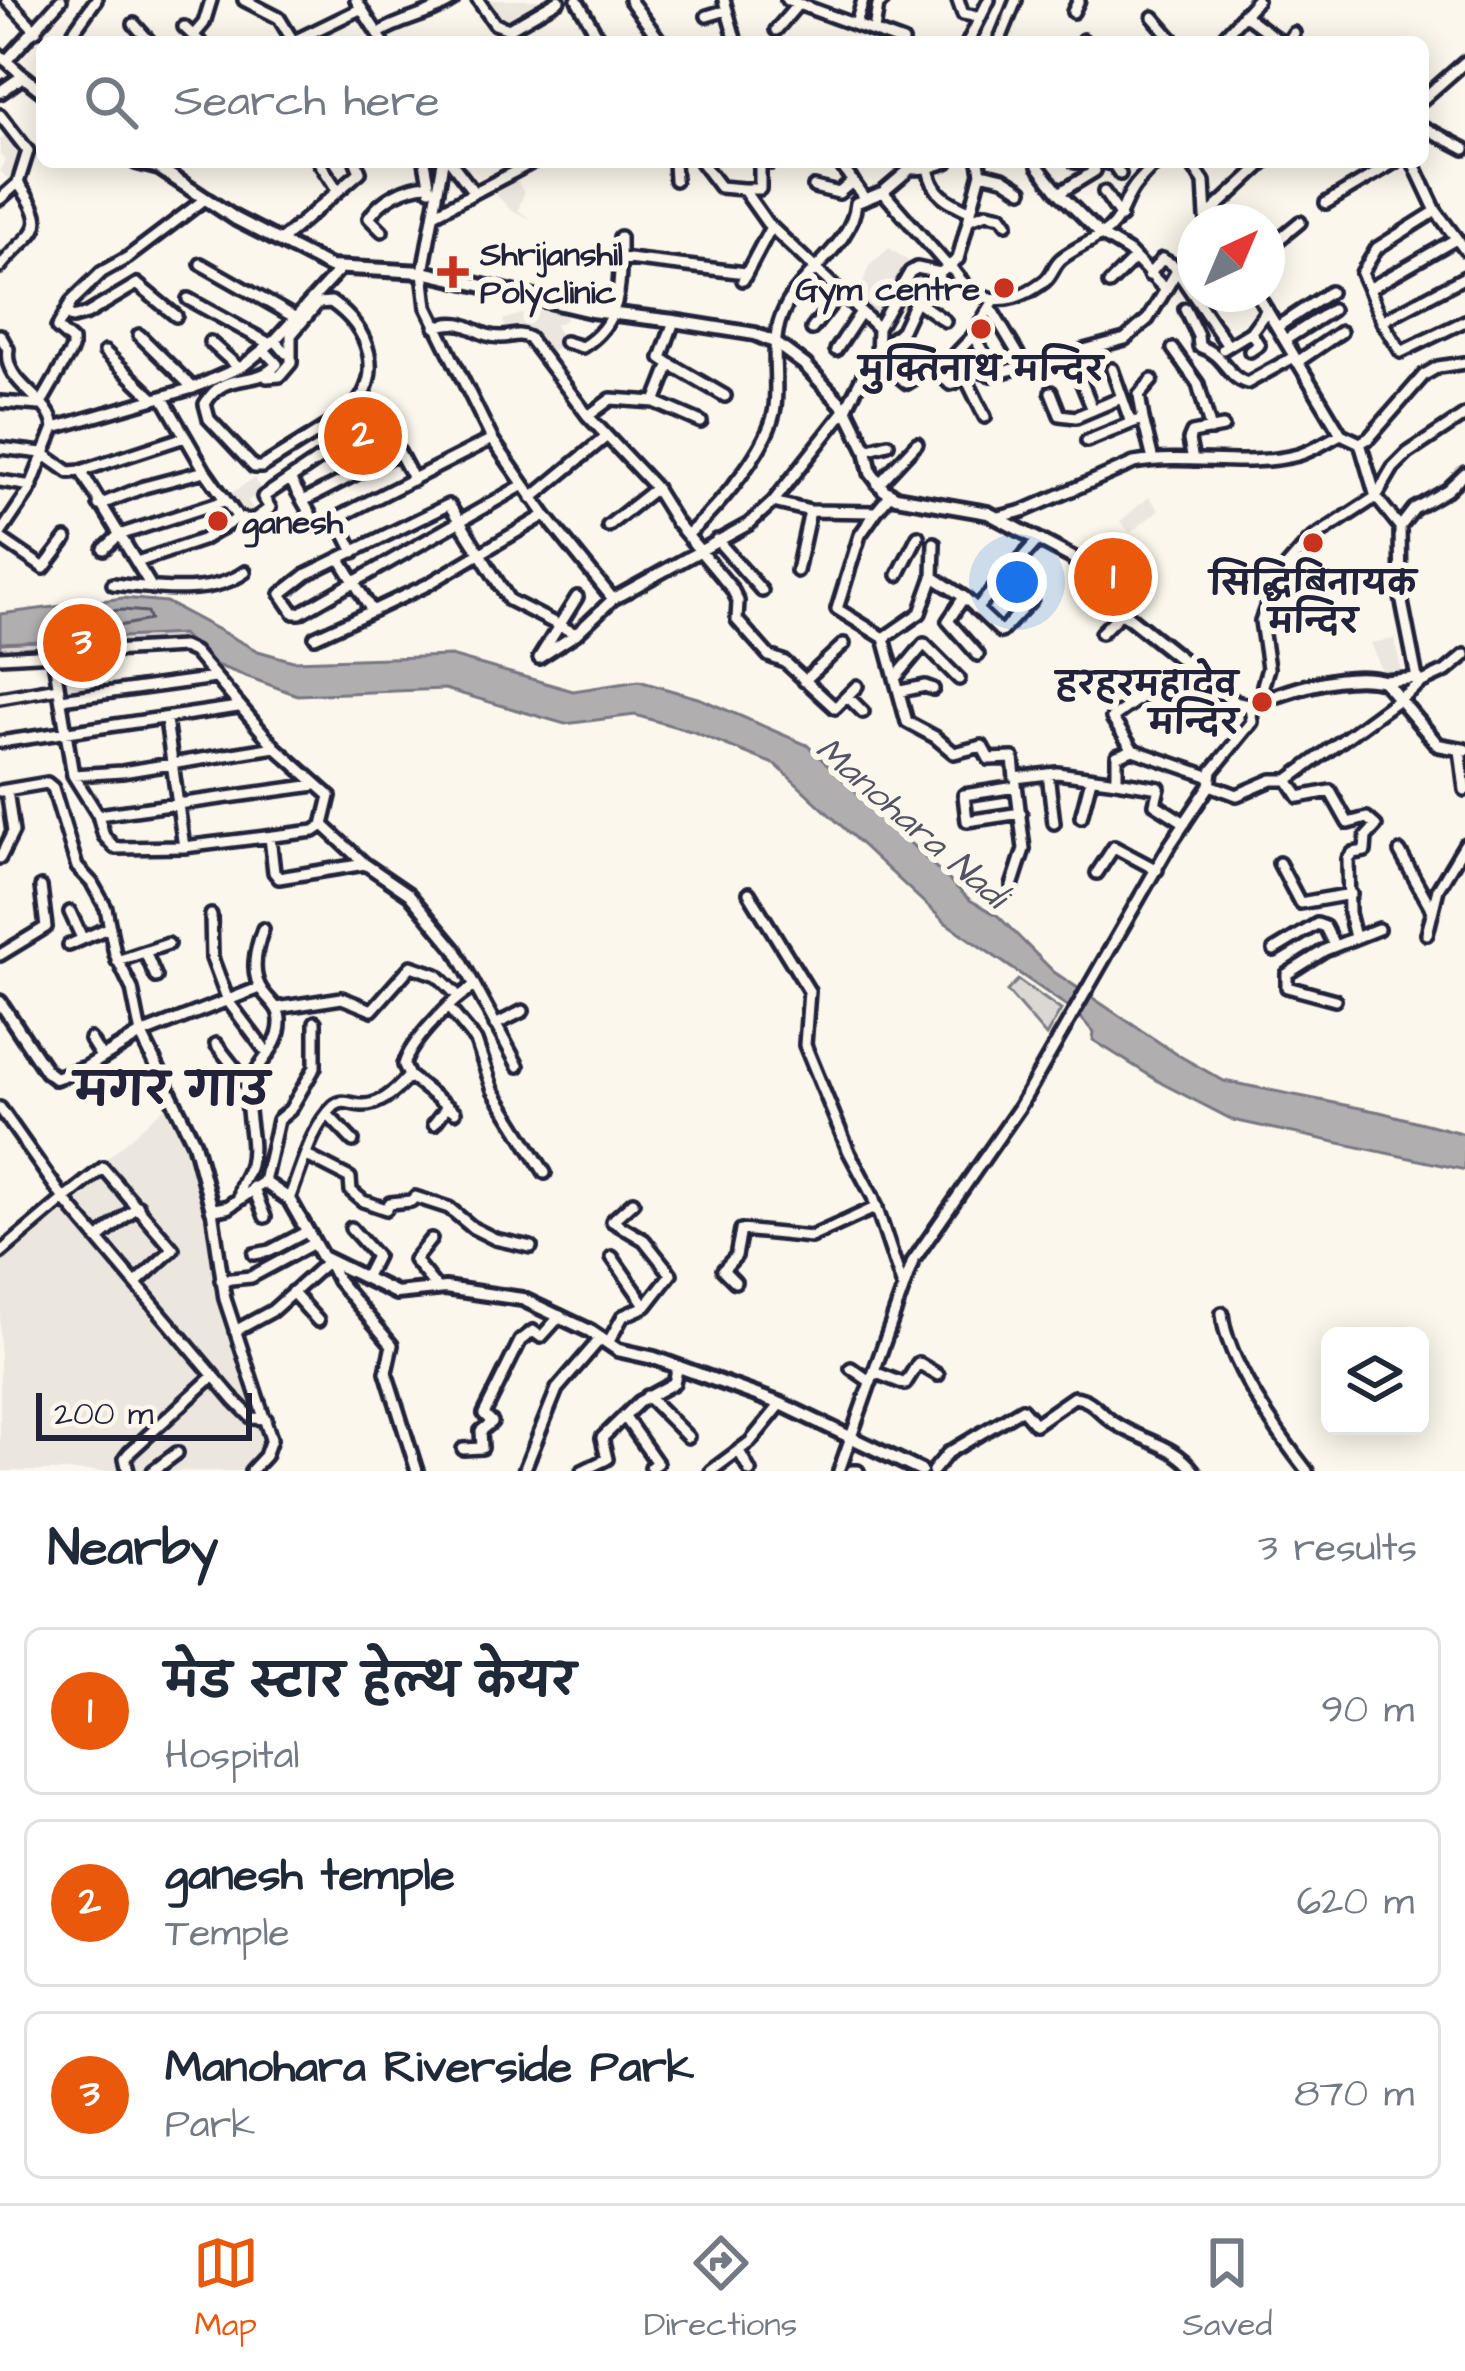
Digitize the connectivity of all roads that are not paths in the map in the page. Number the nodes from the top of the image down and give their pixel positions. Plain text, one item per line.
1 (7, 0) edge
2 (61, 0) edge
3 (96, 0) edge
4 (211, 0) edge
5 (244, 0) edge
6 (453, 0) edge
7 (478, 0) edge
8 (559, 0) edge
9 (577, 0) edge
10 (630, 0) edge
11 (862, 0) edge
12 (884, 0) edge
13 (958, 0) edge
14 (989, 0) edge
15 (1016, 0) edge
16 (1257, 0) edge
17 (1082, 1) edge
18 (793, 2) edge
19 (361, 3) edge
20 (725, 5) edge
21 (1073, 12) dead end
22 (1244, 14) junction
23 (707, 16) dead end
24 (1153, 16) dead end
25 (980, 17) junction
26 (134, 24) dead end
27 (856, 24) junction
28 (503, 27) junction
29 (518, 27) junction
30 (318, 28) junction
31 (776, 30) dead end
32 (874, 30) junction
33 (36, 31) junction
34 (192, 35) edge
35 (72, 36) edge
36 (145, 36) edge
37 (289, 36) edge
38 (303, 36) edge
39 (322, 36) edge
40 (380, 36) edge
41 (383, 36) edge
42 (502, 36) edge
43 (519, 36) edge
44 (598, 36) edge
45 (657, 36) edge
46 (734, 36) edge
47 (889, 36) edge
48 (971, 36) edge
49 (1001, 36) edge
50 (1170, 36) edge
51 (1224, 36) edge
52 (1283, 36) edge
53 (3, 58) edge
54 (1462, 69) edge
55 (23, 76) junction
56 (36, 86) edge
57 (0, 92) edge
58 (1429, 94) edge
59 (0, 115) edge
60 (9, 127) junction
61 (1429, 132) edge
62 (0, 135) edge
63 (1465, 149) edge
64 (167, 168) edge
65 (323, 168) edge
66 (358, 168) edge
67 (426, 168) edge
68 (445, 168) edge
69 (452, 168) edge
70 (520, 168) edge
71 (674, 168) edge
72 (706, 168) edge
73 (760, 168) edge
74 (843, 168) edge
75 (928, 168) joint
76 (980, 168) edge
77 (1040, 168) edge
78 (1090, 168) edge
79 (1116, 168) edge
80 (1151, 168) edge
81 (1194, 168) edge
82 (1259, 168) edge
83 (1386, 168) edge
84 (1416, 168) edge
85 (1120, 174) dead end
86 (675, 180) dead end
87 (853, 181) junction
88 (18, 182) junction
89 (428, 185) junction
90 (814, 187) dead end
91 (743, 189) junction
92 (1022, 190) dead end
93 (338, 191) junction
94 (472, 191) junction
95 (883, 192) junction
96 (1104, 192) dead end
97 (1059, 193) junction
98 (436, 198) junction
99 (0, 199) edge
100 (205, 199) junction
101 (865, 200) junction
102 (1326, 202) dead end
103 (1206, 204) edge
104 (1223, 204) edge
105 (1436, 211) junction
106 (434, 214) junction
107 (970, 216) junction
108 (1121, 217) junction
109 (1300, 222) dead end
110 (1007, 223) dead end
111 (772, 227) junction
112 (382, 231) dead end
113 (1285, 234) edge
114 (1101, 235) junction
115 (620, 237) dead end
116 (1456, 238) junction
117 (279, 242) junction
118 (1465, 250) edge
119 (620, 258) junction
120 (1135, 258) junction
121 (201, 264) dead end
122 (0, 267) edge
123 (1177, 268) edge
124 (340, 269) junction
125 (814, 270) junction
126 (947, 270) junction
127 (1177, 271) edge
128 (422, 272) junction
129 (1149, 274) junction
130 (1465, 277) edge
131 (1109, 284) dead end
132 (1168, 286) junction
133 (1369, 290) junction
134 (1330, 292) dead end
135 (839, 294) junction
136 (188, 299) dead end
137 (916, 300) junction
138 (992, 304) junction
139 (1332, 310) dead end
140 (861, 312) junction
141 (1187, 312) edge
142 (1206, 312) edge
143 (1266, 312) edge
144 (1268, 312) edge
145 (616, 313) junction
146 (68, 314) junction
147 (176, 316) dead end
148 (296, 318) junction
149 (1465, 320) edge
150 (674, 321) junction
151 (945, 321) dead end
152 (1382, 321) junction
153 (1277, 326) junction
154 (435, 327) junction
155 (878, 328) junction
156 (812, 329) dead end
157 (1251, 332) junction
158 (1341, 332) dead end
159 (0, 334) edge
160 (140, 335) dead end
161 (973, 336) junction
162 (1285, 340) junction
163 (775, 341) junction
164 (210, 342) dead end
165 (565, 342) dead end
166 (270, 344) junction
167 (1228, 346) junction
168 (1173, 349) dead end
169 (836, 350) dead end
170 (1250, 350) dead end
171 (105, 352) dead end
172 (289, 352) junction
173 (877, 352) junction
174 (1217, 352) junction
175 (1070, 353) junction
176 (1018, 354) dead end
177 (3, 357) edge
178 (953, 358) dead end
179 (1296, 359) junction
180 (1465, 363) edge
181 (277, 364) junction
182 (670, 364) junction
183 (239, 368) junction
184 (1112, 369) dead end
185 (969, 373) junction
186 (262, 377) junction
187 (1152, 380) dead end
188 (193, 388) junction
189 (1051, 392) dead end
190 (725, 396) dead end
191 (1121, 398) junction
192 (158, 399) junction
193 (0, 401) edge
194 (656, 402) junction
195 (40, 405) junction
196 (847, 409) junction
197 (1093, 410) junction
198 (1465, 415) edge
199 (587, 416) junction
200 (985, 417) dead end
201 (1137, 421) junction
202 (701, 422) dead end
203 (1223, 427) dead end
204 (54, 428) junction
205 (1210, 430) junction
206 (1341, 434) junction
207 (607, 436) junction
208 (185, 437) junction
209 (492, 439) junction
210 (1087, 441) dead end
211 (917, 443) dead end
212 (1360, 443) junction
213 (889, 444) dead end
214 (0, 448) edge
215 (866, 450) junction
216 (399, 452) junction
217 (42, 453) junction
218 (1153, 460) junction
219 (1193, 460) junction
220 (81, 471) junction
221 (205, 471) junction
222 (1465, 473) edge
223 (290, 479) junction
224 (415, 480) junction
225 (0, 481) edge
226 (523, 485) junction
227 (878, 485) junction
228 (32, 486) junction
229 (656, 488) junction
230 (890, 495) junction
231 (1376, 497) junction
232 (532, 498) junction
233 (302, 501) junction
234 (224, 502) junction
235 (772, 502) junction
236 (99, 505) junction
237 (810, 511) junction
238 (876, 512) junction
239 (544, 515) junction
240 (6, 516) edge
241 (999, 517) junction
242 (238, 518) junction
243 (338, 518) junction
244 (460, 523) junction
245 (608, 526) dead end
246 (1400, 527) junction
247 (688, 534) junction
248 (119, 535) junction
249 (0, 536) edge
250 (918, 536) dead end
251 (66, 539) dead end
252 (717, 540) junction
253 (1038, 540) junction
254 (375, 541) junction
255 (934, 543) dead end
256 (104, 549) dead end
257 (700, 551) junction
258 (354, 552) junction
259 (479, 554) junction
260 (340, 559) junction
261 (136, 562) junction
262 (388, 565) junction
263 (797, 571) dead end
264 (245, 572) dead end
265 (898, 575) dead end
266 (1007, 576) junction
267 (933, 577) junction
268 (354, 583) junction
269 (113, 584) dead end
270 (152, 588) junction
271 (762, 591) dead end
272 (577, 597) dead end
273 (964, 597) junction
274 (613, 598) junction
275 (976, 609) junction
276 (372, 611) junction
277 (1122, 613) junction
278 (560, 623) junction
279 (958, 633) junction
280 (1101, 633) dead end
281 (576, 634) junction
282 (315, 637) dead end
283 (884, 638) junction
284 (844, 644) dead end
285 (935, 652) junction
286 (53, 654) junction
287 (978, 655) dead end
288 (1465, 655) edge
289 (0, 657) edge
290 (1188, 664) junction
291 (898, 675) junction
292 (215, 678) junction
293 (958, 679) dead end
294 (1419, 680) junction
295 (804, 681) junction
296 (1384, 681) junction
297 (857, 686) dead end
298 (933, 689) dead end
299 (901, 691) junction
300 (60, 694) junction
301 (847, 697) junction
302 (0, 698) edge
303 (1399, 699) junction
304 (1264, 700) junction
305 (238, 706) junction
306 (1250, 706) junction
307 (863, 712) dead end
308 (166, 719) junction
309 (65, 733) junction
310 (0, 742) edge
311 (275, 747) junction
312 (1132, 750) junction
313 (1462, 750) edge
314 (172, 763) junction
315 (1048, 774) junction
316 (73, 775) junction
317 (1091, 779) junction
318 (1288, 780) junction
319 (1117, 781) junction
320 (1211, 781) junction
321 (1016, 783) junction
322 (314, 785) junction
323 (1465, 790) edge
324 (3, 791) edge
325 (178, 806) junction
326 (1021, 813) junction
327 (98, 815) junction
328 (1081, 817) dead end
329 (1054, 823) dead end
330 (1185, 823) junction
331 (323, 825) junction
332 (271, 837) junction
333 (1465, 844) edge
334 (184, 847) junction
335 (1400, 852) dead end
336 (0, 858) edge
337 (1280, 862) dead end
338 (365, 865) junction
339 (1157, 870) junction
340 (1097, 873) dead end
341 (1012, 886) dead end
342 (41, 887) dead end
343 (749, 893) dead end
344 (1351, 893) junction
345 (1432, 908) junction
346 (70, 912) dead end
347 (211, 915) dead end
348 (110, 927) junction
349 (263, 929) dead end
350 (1378, 929) dead end
351 (1427, 934) dead end
352 (1355, 937) junction
353 (82, 938) junction
354 (168, 944) dead end
355 (70, 945) dead end
356 (1334, 945) junction
357 (1274, 950) dead end
358 (146, 952) junction
359 (0, 955) edge
360 (117, 961) junction
361 (155, 977) dead end
362 (474, 987) junction
363 (259, 988) junction
364 (458, 996) junction
365 (1335, 1000) dead end
366 (228, 1001) junction
367 (0, 1002) edge
368 (448, 1007) junction
369 (277, 1008) junction
370 (523, 1011) dead end
371 (315, 1022) dead end
372 (495, 1025) junction
373 (141, 1034) junction
374 (90, 1039) dead end
375 (216, 1044) dead end
376 (267, 1053) junction
377 (102, 1058) junction
378 (518, 1066) dead end
379 (410, 1076) junction
380 (249, 1086) junction
381 (0, 1108) edge
382 (329, 1116) junction
383 (434, 1124) dead end
384 (353, 1141) dead end
385 (307, 1156) junction
386 (545, 1173) dead end
387 (259, 1185) junction
388 (64, 1199) junction
389 (240, 1199) junction
390 (290, 1199) junction
391 (633, 1202) dead end
392 (138, 1206) junction
393 (877, 1207) junction
394 (212, 1210) junction
395 (265, 1216) dead end
396 (351, 1228) dead end
397 (309, 1238) junction
398 (98, 1239) junction
399 (431, 1239) dead end
400 (531, 1246) dead end
401 (0, 1253) edge
402 (254, 1254) dead end
403 (612, 1257) dead end
404 (328, 1261) junction
405 (365, 1278) junction
406 (221, 1280) junction
407 (735, 1282) dead end
408 (136, 1283) junction
409 (903, 1286) junction
410 (437, 1288) junction
411 (292, 1292) junction
412 (646, 1306) junction
413 (1222, 1313) dead end
414 (560, 1316) junction
415 (319, 1321) dead end
416 (235, 1330) junction
417 (604, 1341) junction
418 (678, 1366) junction
419 (851, 1368) dead end
420 (938, 1375) dead end
421 (213, 1376) junction
422 (873, 1377) junction
423 (647, 1396) junction
424 (781, 1404) junction
425 (624, 1416) junction
426 (266, 1419) junction
427 (688, 1437) dead end
428 (850, 1439) junction
429 (463, 1449) dead end
430 (739, 1451) junction
431 (177, 1453) dead end
432 (651, 1467) dead end
433 (596, 1468) edge
434 (716, 1470) edge
435 (128, 1471) edge
436 (153, 1471) edge
437 (251, 1471) edge
438 (417, 1471) edge
439 (524, 1471) edge
440 (582, 1471) edge
441 (750, 1471) edge
442 (839, 1471) edge
443 (921, 1471) edge
444 (933, 1471) edge
445 (1194, 1471) edge
446 (1306, 1471) edge

1 - 33 street
2 - 33 street
3 - 35 street
4 - 34 street
5 - 37 street
6 - 41 street
7 - 28 street
8 - 29 street
9 - 44 street
10 - 45 street
11 - 27 street
12 - 32 street
13 - 25 street
14 - 25 street
15 - 49 street
16 - 22 street
17 - 21 street
18 - 27 street
18 - 31 street
19 - 30 street
19 - 40 street
20 - 23 street
20 - 46 street
22 - 51 street
22 - 52 street
24 - 50 street
25 - 48 street
26 - 36 street
27 - 32 street
28 - 29 street
28 - 42 street
29 - 43 street
30 - 38 street
30 - 39 street
32 - 47 street
33 - 53 street
53 - 55 street
54 - 58 street
55 - 56 main road
55 - 57 main road
59 - 60 street
60 - 62 street
60 - 88 street
61 - 63 street
64 - 100 main road
65 - 93 street
66 - 93 street
67 - 89 street
68 - 98 street
69 - 94 street
70 - 94 street
71 - 86 street
72 - 91 street
73 - 91 street
74 - 87 street
75 - 95 street
75 - 107 street
76 - 92 street
76 - 107 street
77 - 97 street
78 - 97 street
79 - 85 street
80 - 108 street
81 - 103 street
82 - 104 street
83 - 102 street
84 - 105 street
87 - 90 street
87 - 101 street
88 - 99 street
88 - 122 street
89 - 98 street
89 - 112 street
91 - 111 street
93 - 117 street
94 - 106 street
95 - 101 street
95 - 126 street
96 - 108 street
97 - 114 street
98 - 106 street
100 - 117 main road
100 - 146 street
101 - 125 street
105 - 116 street
105 - 133 street
106 - 128 street
107 - 110 street
107 - 126 street
108 - 114 street
109 - 113 street
111 - 119 street
111 - 125 street
114 - 120 street
114 - 138 street
115 - 119 street
116 - 118 street
116 - 133 street
117 - 124 main road
119 - 145 street
120 - 129 street
120 - 131 street
121 - 148 street
123 - 129 street
124 - 128 main road
124 - 148 street
125 - 135 street
125 - 163 street
126 - 137 street
126 - 138 street
126 - 155 street
127 - 132 street
128 - 145 main road
128 - 154 street
129 - 132 street
130 - 152 street
132 - 175 street
133 - 152 street
134 - 153 street
135 - 140 street
135 - 156 street
136 - 166 street
137 - 151 street
137 - 173 street
138 - 161 street
138 - 176 street
139 - 162 street
140 - 155 street
140 - 169 street
141 - 174 street
142 - 167 street
143 - 157 street
144 - 153 street
145 - 150 main road
145 - 165 street
146 - 147 street
146 - 195 street
148 - 166 street
149 - 152 street
150 - 163 main road
150 - 182 street
153 - 162 street
154 - 199 street
154 - 209 street
155 - 173 street
157 - 167 street
157 - 170 street
158 - 179 street
159 - 177 street
160 - 188 street
161 - 178 street
161 - 185 street
162 - 179 street
163 - 196 main road
163 - 247 street
164 - 183 street
166 - 172 street
166 - 181 street
166 - 183 street
167 - 174 street
168 - 205 street
171 - 192 street
172 - 181 street
172 - 186 street
172 - 186 street
173 - 185 street
173 - 196 street
174 - 179 street
175 - 185 street
175 - 197 street
177 - 195 street
179 - 206 street
180 - 212 street
181 - 186 street
182 - 190 street
182 - 194 street
183 - 188 street
184 - 191 street
185 - 200 street
187 - 201 street
188 - 192 street
189 - 197 street
191 - 197 street
191 - 201 street
192 - 204 street
192 - 208 street
193 - 195 street
194 - 199 street
194 - 202 street
195 - 204 street
196 - 215 main road
196 - 235 street
198 - 231 street
199 - 207 street
201 - 210 street
201 - 218 street
203 - 205 street
204 - 217 street
205 - 219 street
206 - 212 street
206 - 219 street
207 - 229 street
207 - 232 street
208 - 220 street
208 - 221 street
209 - 224 street
209 - 226 street
211 - 227 street
212 - 231 street
213 - 215 street
214 - 217 street
215 - 227 main road
216 - 223 street
216 - 224 street
216 - 233 street
217 - 220 street
217 - 228 street
218 - 219 street
218 - 241 street
220 - 236 street
221 - 234 street
221 - 236 street
222 - 246 street
223 - 233 street
223 - 242 street
224 - 243 street
225 - 228 street
226 - 232 street
226 - 244 street
227 - 230 main road
228 - 240 street
229 - 245 street
229 - 247 street
230 - 238 street
230 - 241 main road
231 - 246 street
231 - 304 street
232 - 239 street
233 - 243 street
234 - 242 street
234 - 248 street
235 - 237 street
235 - 252 street
236 - 248 street
237 - 238 street
237 - 263 street
238 - 283 street
239 - 259 street
239 - 274 street
240 - 249 street
241 - 253 main road
242 - 261 street
243 - 258 street
244 - 254 street
244 - 259 street
244 - 262 street
246 - 294 street
247 - 257 street
248 - 256 street
248 - 261 street
249 - 251 street
250 - 265 street
252 - 257 street
252 - 271 street
253 - 266 street
253 - 277 main road
254 - 258 street
254 - 262 street
255 - 267 street
257 - 274 street
257 - 295 street
258 - 260 street
259 - 276 street
259 - 278 street
260 - 268 street
260 - 268 street
261 - 270 street
262 - 268 street
264 - 270 street
266 - 275 street
266 - 275 street
267 - 273 street
267 - 283 street
268 - 276 street
269 - 270 street
272 - 278 street
273 - 275 street
273 - 279 street
274 - 281 street
276 - 282 street
277 - 280 street
277 - 290 main road
278 - 281 street
278 - 281 street
279 - 285 street
279 - 287 street
283 - 291 street
284 - 295 street
285 - 291 street
285 - 293 street
286 - 289 street
286 - 292 street
286 - 300 street
288 - 294 street
290 - 306 main road
290 - 312 street
291 - 299 street
292 - 300 street
292 - 305 street
294 - 296 street
294 - 303 street
295 - 301 street
296 - 303 main road
296 - 304 main road
297 - 301 street
298 - 299 street
299 - 321 street
300 - 302 street
300 - 309 street
301 - 307 street
303 - 313 main road
303 - 318 street
304 - 306 main road
305 - 308 street
305 - 311 street
306 - 320 street
308 - 309 street
308 - 314 street
309 - 310 street
309 - 316 street
311 - 314 street
311 - 322 street
312 - 319 street
312 - 320 street
313 - 323 street
314 - 316 street
314 - 325 street
315 - 317 street
315 - 321 street
315 - 329 street
316 - 327 street
317 - 319 street
317 - 328 street
318 - 320 street
318 - 344 street
319 - 330 street
320 - 330 street
321 - 326 street
321 - 326 street
322 - 325 street
322 - 331 street
324 - 336 street
324 - 348 street
325 - 327 street
325 - 334 street
326 - 341 street
327 - 334 street
330 - 339 street
331 - 332 street
331 - 338 street
332 - 334 street
332 - 338 street
333 - 345 street
335 - 345 street
337 - 344 street
338 - 362 street
339 - 340 street
339 - 409 street
342 - 359 street
343 - 393 street
344 - 352 street
345 - 351 street
346 - 353 street
347 - 366 street
348 - 353 street
348 - 360 street
349 - 363 street
350 - 352 street
352 - 356 street
353 - 355 street
354 - 358 street
356 - 357 street
356 - 365 street
358 - 360 street
358 - 361 street
360 - 373 street
362 - 364 street
362 - 372 street
363 - 366 street
363 - 369 street
364 - 368 street
364 - 369 street
366 - 373 street
366 - 376 street
367 - 377 main road
368 - 379 street
368 - 386 street
369 - 376 street
370 - 372 street
371 - 387 street
372 - 378 street
373 - 377 main road
373 - 394 main road
374 - 377 street
375 - 380 street
376 - 380 street
379 - 382 street
379 - 383 street
380 - 389 street
381 - 388 street
382 - 384 street
382 - 385 street
385 - 390 street
385 - 400 street
387 - 389 main road
387 - 390 main road
387 - 395 street
388 - 392 street
388 - 398 street
388 - 401 street
389 - 394 main road
390 - 397 main road
391 - 412 street
392 - 398 street
392 - 408 street
393 - 407 street
393 - 409 street
394 - 406 street
396 - 405 street
397 - 402 street
397 - 404 main road
397 - 406 street
398 - 408 street
399 - 410 street
403 - 412 street
404 - 405 main road
404 - 411 street
404 - 438 street
405 - 410 main road
406 - 416 street
408 - 421 street
409 - 422 street
410 - 414 main road
411 - 415 street
411 - 416 street
412 - 417 street
413 - 446 street
414 - 417 main road
414 - 429 street
416 - 426 street
417 - 418 main road
417 - 439 street
418 - 423 street
418 - 424 main road
419 - 422 street
420 - 422 street
421 - 426 street
421 - 435 street
422 - 428 street
423 - 425 street
423 - 427 street
424 - 428 main road
424 - 430 street
425 - 432 street
425 - 433 street
426 - 437 street
428 - 442 street
428 - 443 main road
430 - 434 street
430 - 441 street
431 - 436 street
433 - 440 street
444 - 445 street

